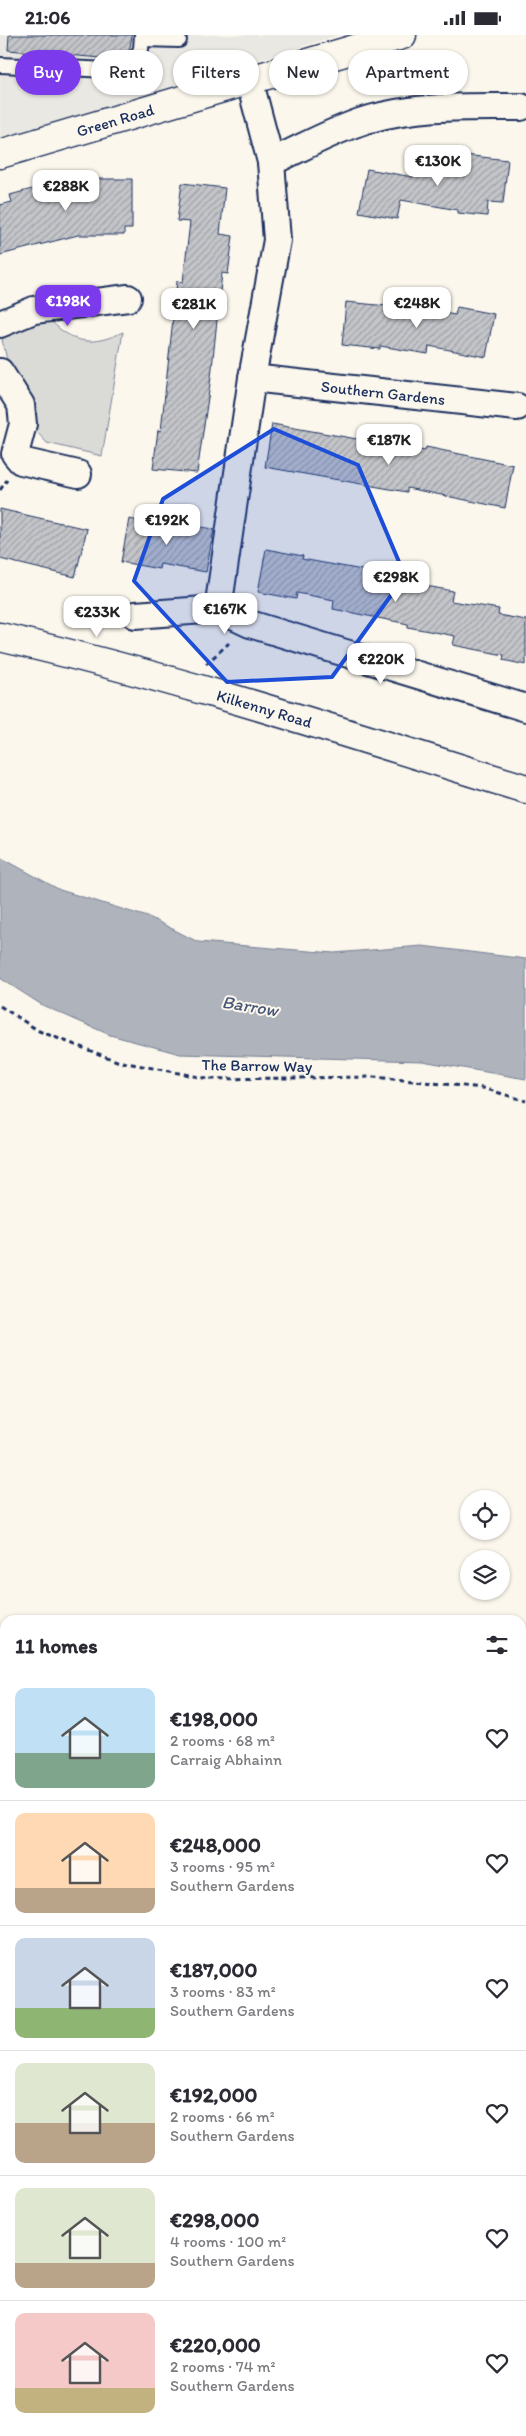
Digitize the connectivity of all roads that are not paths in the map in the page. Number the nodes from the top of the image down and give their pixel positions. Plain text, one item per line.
1 (402, 35) edge
2 (142, 37) edge
3 (179, 40) dead end
4 (0, 65) edge
5 (259, 76) edge
6 (197, 95) edge
7 (254, 95) edge
8 (521, 107) dead end
9 (0, 155) edge
10 (271, 162) junction
11 (128, 298) dead end
12 (0, 324) edge
13 (0, 372) edge
14 (252, 378) junction
15 (517, 407) dead end
16 (78, 474) dead end
17 (218, 609) junction
18 (135, 615) dead end
19 (0, 637) edge
20 (526, 708) edge
21 (526, 789) edge

1 - 5 main road, Green Road
2 - 3 lane
2 - 4 lane
6 - 9 main road, Green Road
7 - 10 street
8 - 10 street
10 - 14 street
11 - 12 street
13 - 16 street
14 - 15 street, Southern Gardens
14 - 17 street
17 - 18 street
17 - 20 street
19 - 21 main road, Kilkenny Road

